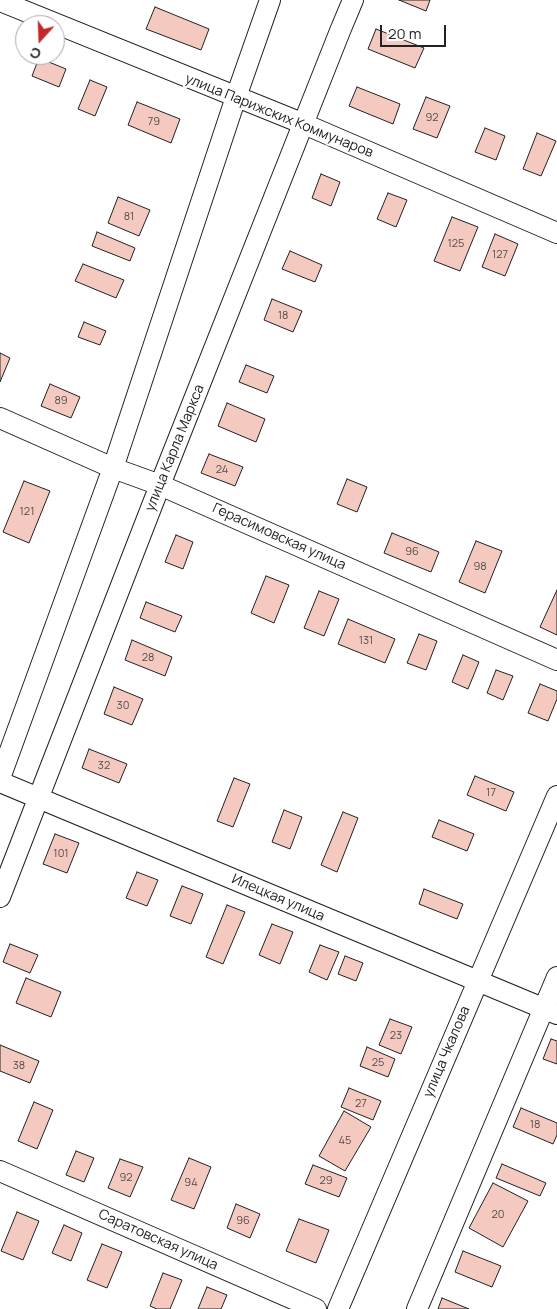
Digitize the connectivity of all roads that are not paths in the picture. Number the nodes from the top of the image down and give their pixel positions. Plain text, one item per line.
1 (270, 0) edge
2 (353, 0) edge
3 (0, 1) edge
4 (236, 97) junction
5 (304, 124) junction
6 (557, 233) edge
7 (0, 418) edge
8 (113, 468) junction
9 (160, 485) junction
10 (557, 660) edge
11 (0, 778) edge
12 (0, 782) edge
13 (557, 796) edge
14 (39, 798) junction
15 (0, 897) edge
16 (557, 977) edge
17 (477, 981) junction
18 (550, 1011) edge
19 (0, 1172) edge
20 (316, 1309) edge
21 (338, 1309) edge
22 (417, 1309) edge

1 - 4 street
2 - 5 street, улица Карла Маркса
3 - 4 street, улица Парижских Коммунаров
4 - 5 street, улица Парижских Коммунаров
4 - 8 street
5 - 6 street, улица Парижских Коммунаров
5 - 9 street, улица Карла Маркса
7 - 8 street, Герасимовская улица
8 - 9 street, Герасимовская улица
8 - 11 street
9 - 10 street, Герасимовская улица
9 - 14 street, улица Карла Маркса
12 - 14 street, Илецкая улица
13 - 17 street, улица Чкалова
14 - 15 street, улица Карла Маркса
14 - 17 street, Илецкая улица
16 - 18 street
17 - 18 street, Илецкая улица
17 - 21 street, улица Чкалова
18 - 22 street
19 - 20 street, Саратовская улица

